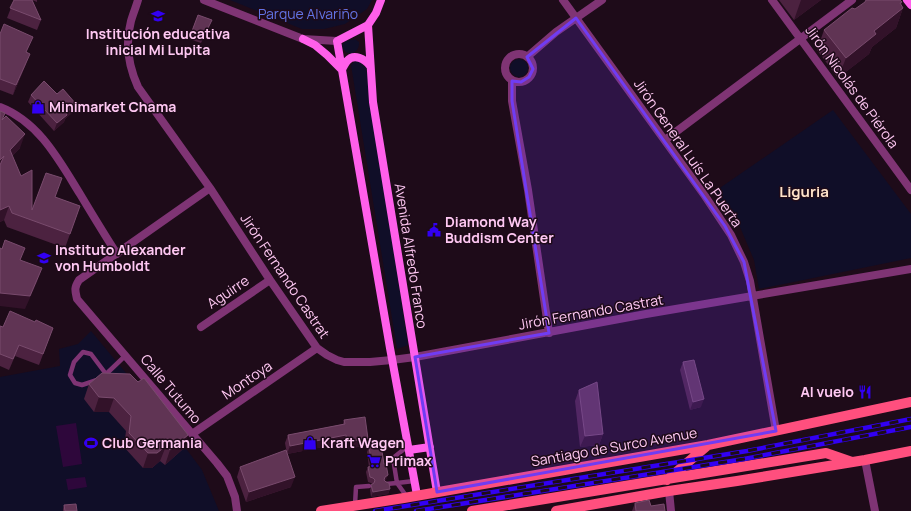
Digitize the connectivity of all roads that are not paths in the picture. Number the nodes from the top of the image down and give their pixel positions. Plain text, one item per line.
1 (138, 0) edge
2 (204, 0) edge
3 (381, 0) edge
4 (563, 0) edge
5 (602, 0) edge
6 (772, 0) edge
7 (852, 0) edge
8 (907, 0) edge
9 (911, 5) edge
10 (576, 18) junction
11 (368, 25) junction
12 (303, 38) junction
13 (800, 38) junction
14 (337, 41) junction
15 (527, 57) junction
16 (370, 66) junction
17 (342, 70) junction
18 (512, 81) junction
19 (0, 107) edge
20 (665, 140) junction
21 (210, 188) junction
22 (911, 190) edge
23 (116, 254) junction
24 (911, 269) edge
25 (270, 280) junction
26 (752, 296) junction
27 (201, 327) dead end
28 (549, 333) junction
29 (317, 348) junction
30 (125, 356) junction
31 (415, 357) junction
32 (392, 360) junction
33 (106, 374) junction
34 (911, 402) edge
35 (776, 431) junction
36 (192, 434) junction
37 (708, 445) junction
38 (430, 446) junction
39 (408, 448) junction
40 (911, 451) edge
41 (865, 460) junction
42 (852, 462) junction
43 (668, 480) junction
44 (414, 481) junction
45 (397, 482) junction
46 (386, 484) edge
47 (369, 486) dead end
48 (668, 491) junction
49 (437, 492) junction
50 (417, 495) junction
51 (407, 497) junction
52 (355, 505) junction
53 (237, 511) edge
54 (321, 511) edge
55 (472, 511) edge
56 (556, 511) edge
57 (672, 511) edge
58 (875, 511) edge

1 - 21 street, Jirón Fernando Castrat
2 - 12 street
3 - 11 street
4 - 10 street, Jirón General Luís La Puerta
5 - 10 street
6 - 13 street, Jirón Nicolás de Piérola
7 - 13 street
8 - 9 street
10 - 15 street
10 - 20 street, Jirón General Luís La Puerta
11 - 14 street
11 - 16 street, Avenida Alfredo Franco
12 - 14 street
12 - 17 street
13 - 20 street
13 - 22 street, Jirón Nicolás de Piérola
14 - 17 street
15 - 18 street
15 - 18 street
16 - 17 street
16 - 31 street, Avenida Alfredo Franco
17 - 32 street
18 - 28 street
19 - 23 street
20 - 26 street, Jirón General Luís La Puerta
21 - 23 street
21 - 25 street, Jirón Fernando Castrat
23 - 30 street, Calle Tutumo
24 - 26 street, Jirón Fernando Castrat
25 - 27 street, Aguirre
25 - 29 street, Jirón Fernando Castrat
26 - 28 street, Jirón Fernando Castrat
26 - 35 street, Jirón General Luís La Puerta
28 - 31 street, Jirón Fernando Castrat
29 - 32 street, Jirón Fernando Castrat
29 - 36 street, Montoya
30 - 33 lane
30 - 36 street, Calle Tutumo
31 - 32 street, Jirón Fernando Castrat
31 - 38 street, Avenida Alfredo Franco
32 - 39 street
33 - 33 lane
34 - 35 main road, Santiago de Surco Avenue
35 - 37 main road, Santiago de Surco Avenue
36 - 53 street, Calle Tutumo
37 - 43 main road
37 - 49 main road, Santiago de Surco Avenue
38 - 39 street
38 - 49 street, Avenida Alfredo Franco
39 - 44 street
39 - 45 lane
40 - 41 main road
41 - 42 main road
41 - 58 street
42 - 43 main road
42 - 48 main road
43 - 48 main road
43 - 55 main road
44 - 45 lane
44 - 50 street
45 - 46 lane
45 - 51 lane
47 - 52 lane
48 - 56 main road
48 - 57 street
49 - 50 main road, Santiago de Surco Avenue
50 - 51 main road, Santiago de Surco Avenue
51 - 52 main road, Santiago de Surco Avenue
52 - 54 main road, Santiago de Surco Avenue

